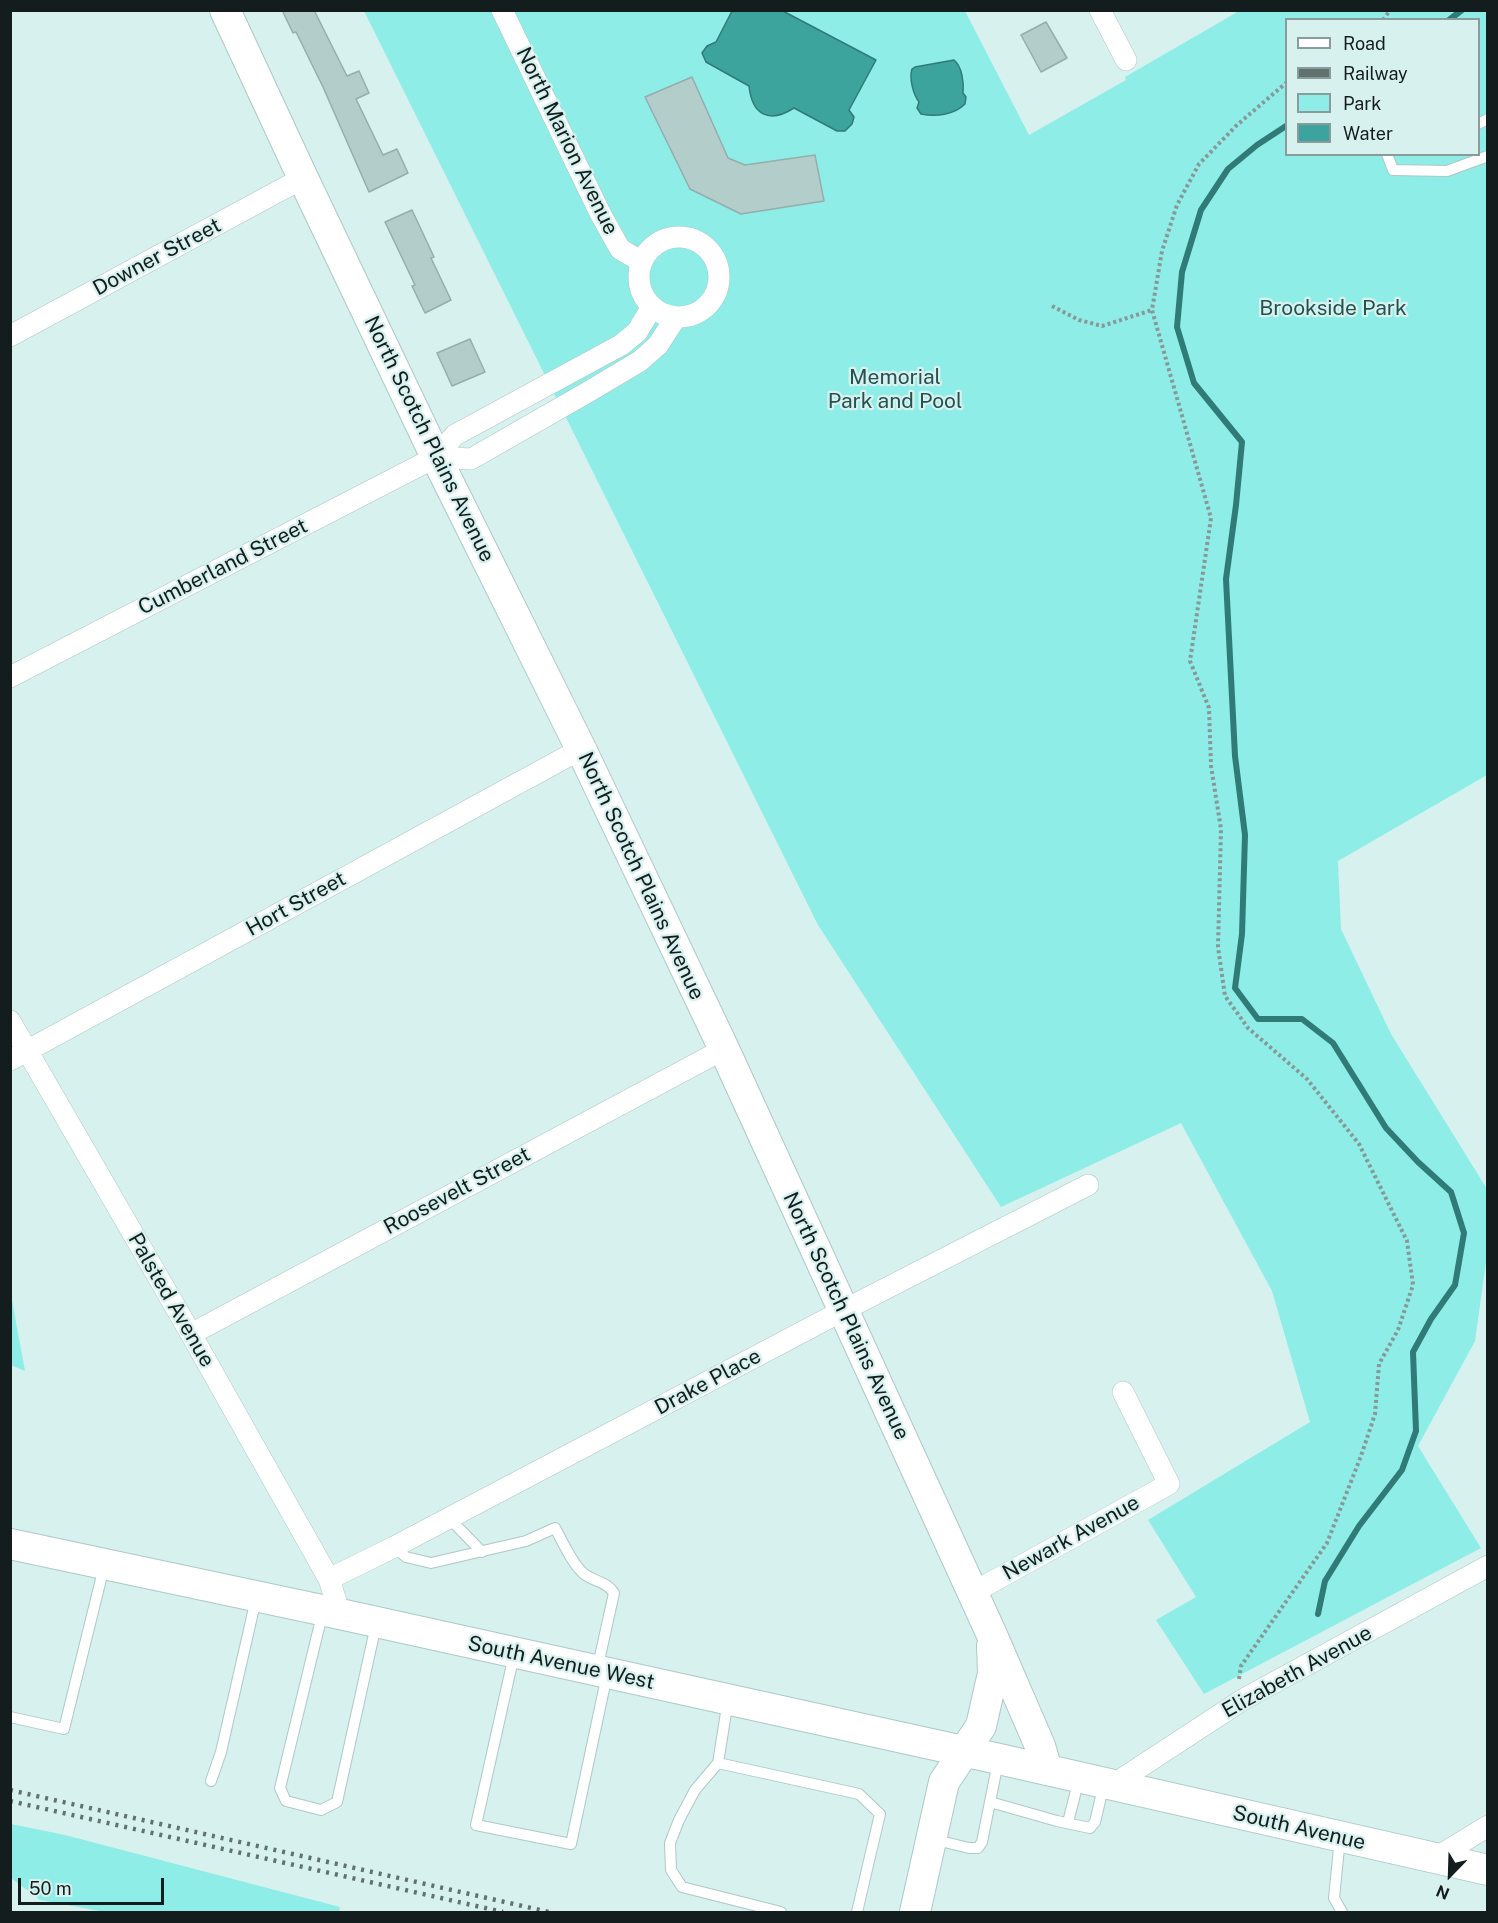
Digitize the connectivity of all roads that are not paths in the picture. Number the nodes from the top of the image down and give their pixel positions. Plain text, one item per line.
1 (225, 10) edge
2 (502, 10) edge
3 (1100, 10) edge
4 (1126, 60) dead end
5 (1388, 156) edge
6 (1488, 156) edge
7 (303, 178) junction
8 (642, 262) junction
9 (652, 307) junction
10 (676, 317) junction
11 (10, 336) edge
12 (436, 457) junction
13 (10, 677) edge
14 (581, 749) junction
15 (10, 1021) edge
16 (724, 1048) junction
17 (19, 1055) edge
18 (1088, 1185) dead end
19 (844, 1310) junction
20 (191, 1334) junction
21 (1123, 1392) dead end
22 (449, 1518) junction
23 (10, 1544) edge
24 (394, 1547) junction
25 (482, 1552) junction
26 (104, 1564) junction
27 (1488, 1566) edge
28 (328, 1580) junction
29 (972, 1593) junction
30 (257, 1596) junction
31 (332, 1612) junction
32 (376, 1622) junction
33 (992, 1635) junction
34 (515, 1652) junction
35 (602, 1672) junction
36 (728, 1699) junction
37 (10, 1717) edge
38 (964, 1751) junction
39 (999, 1759) junction
40 (718, 1763) junction
41 (1047, 1770) junction
42 (211, 1780) dead end
43 (1098, 1782) junction
44 (990, 1802) junction
45 (1068, 1822) junction
46 (1488, 1826) edge
47 (1340, 1838) junction
48 (932, 1839) junction
49 (1434, 1859) junction
50 (1488, 1870) edge
51 (781, 1912) edge
52 (857, 1912) edge
53 (915, 1912) edge
54 (1342, 1912) edge

1 - 7 street, North Scotch Plains Avenue
2 - 8 street, North Marion Avenue
3 - 4 street
5 - 6 lane
7 - 11 street, Downer Street
7 - 12 street, North Scotch Plains Avenue
8 - 9 street
8 - 10 street
9 - 10 street
9 - 12 street, Cumberland Street
10 - 12 street
12 - 13 street, Cumberland Street
12 - 14 street, North Scotch Plains Avenue
14 - 16 street, North Scotch Plains Avenue
14 - 17 street, Hort Street
15 - 17 street, Palsted Avenue
16 - 19 street, North Scotch Plains Avenue
16 - 20 street, Roosevelt Street
17 - 20 street, Palsted Avenue
18 - 19 street, Drake Place
19 - 22 street, Drake Place
19 - 29 street, North Scotch Plains Avenue
20 - 28 street, Palsted Avenue
21 - 29 street, Newark Avenue
22 - 24 street, Drake Place
22 - 25 lane
23 - 26 street, South Avenue West
24 - 25 lane
24 - 28 street, Drake Place
25 - 35 lane
26 - 30 street, South Avenue West
26 - 37 lane
27 - 43 street, Elizabeth Avenue
28 - 31 street, Palsted Avenue
29 - 33 street, North Scotch Plains Avenue
30 - 31 street, South Avenue West
30 - 42 lane
31 - 32 street, South Avenue West
31 - 32 lane
32 - 34 street, South Avenue West
33 - 38 street, North Scotch Plains Avenue
33 - 41 street
34 - 35 street, South Avenue West
34 - 35 lane
35 - 36 street, South Avenue West
36 - 38 street, South Avenue West
36 - 40 lane
38 - 39 street, South Avenue West
38 - 48 street, North Scotch Plains Avenue
39 - 41 street, South Avenue West
39 - 44 lane
40 - 51 lane
40 - 52 lane
41 - 43 street, South Avenue West
43 - 45 lane
43 - 45 lane
43 - 47 street, South Avenue
44 - 45 lane
44 - 48 lane
46 - 49 street
47 - 49 street, South Avenue
47 - 54 lane
48 - 53 street, North Scotch Plains Avenue
49 - 50 street, South Avenue

